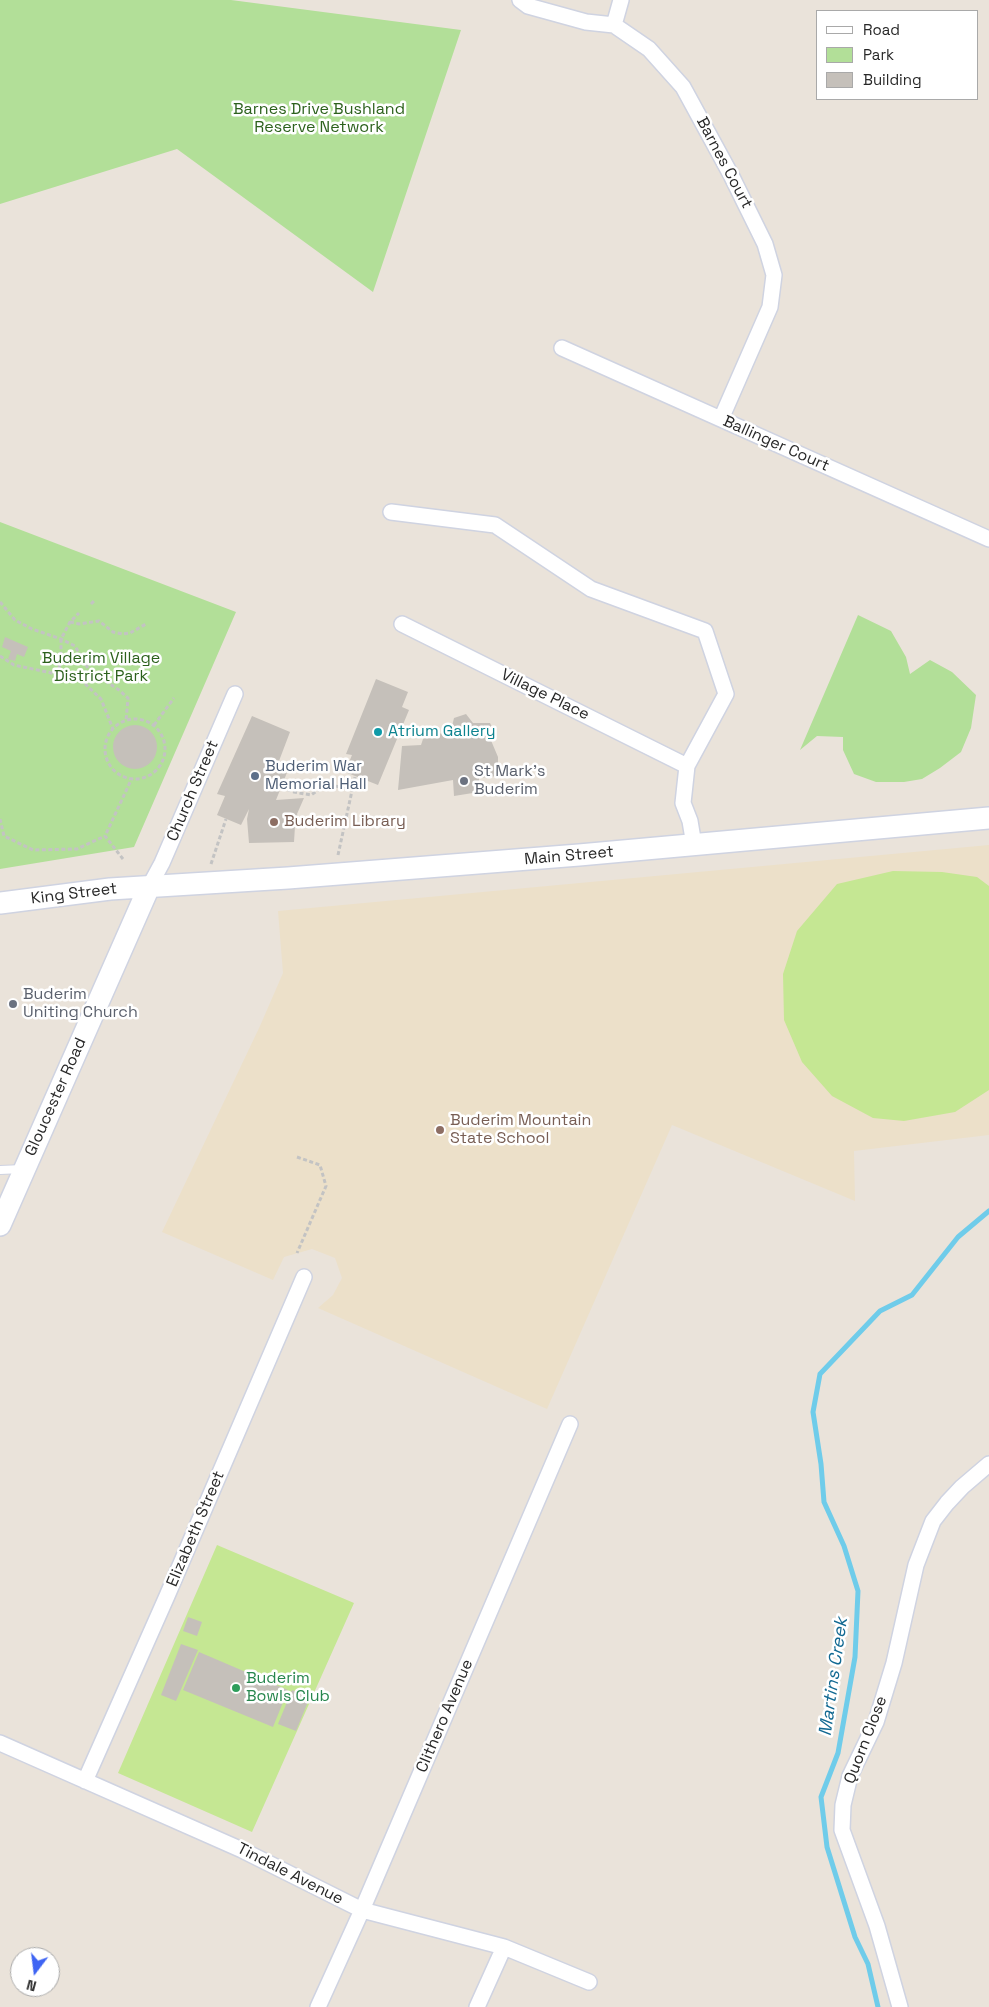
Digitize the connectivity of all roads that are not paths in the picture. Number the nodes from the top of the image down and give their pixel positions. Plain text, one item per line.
1 (520, 0) edge
2 (621, 0) edge
3 (614, 25) junction
4 (562, 348) dead end
5 (721, 419) junction
6 (391, 512) dead end
7 (989, 540) edge
8 (402, 624) dead end
9 (235, 694) dead end
10 (687, 766) junction
11 (989, 818) edge
12 (694, 845) junction
13 (149, 887) junction
14 (0, 903) edge
15 (25, 1169) junction
16 (0, 1170) edge
17 (0, 1225) edge
18 (304, 1277) dead end
19 (570, 1424) dead end
20 (989, 1464) edge
21 (0, 1744) edge
22 (85, 1781) junction
23 (362, 1910) junction
24 (504, 1947) junction
25 (589, 1982) dead end
26 (318, 2007) edge
27 (477, 2007) edge
28 (900, 2007) edge

1 - 3 street, Barnes Court
2 - 3 street
3 - 5 street, Barnes Court
4 - 5 street, Ballinger Court
5 - 7 street, Ballinger Court
6 - 10 street
8 - 10 street, Village Place
9 - 13 street, Church Street
10 - 12 street
11 - 12 main road, Main Street
12 - 13 main road, Main Street
13 - 14 main road, King Street
13 - 15 main road, Gloucester Road
15 - 16 lane
15 - 17 main road, Gloucester Road
18 - 22 street, Elizabeth Street
19 - 23 street, Clithero Avenue
20 - 28 street, Quorn Close
21 - 22 street, Tindale Avenue
22 - 23 street, Tindale Avenue
23 - 24 street, Tindale Avenue
23 - 26 street, Clithero Avenue
24 - 25 street, Tindale Avenue
24 - 27 street

